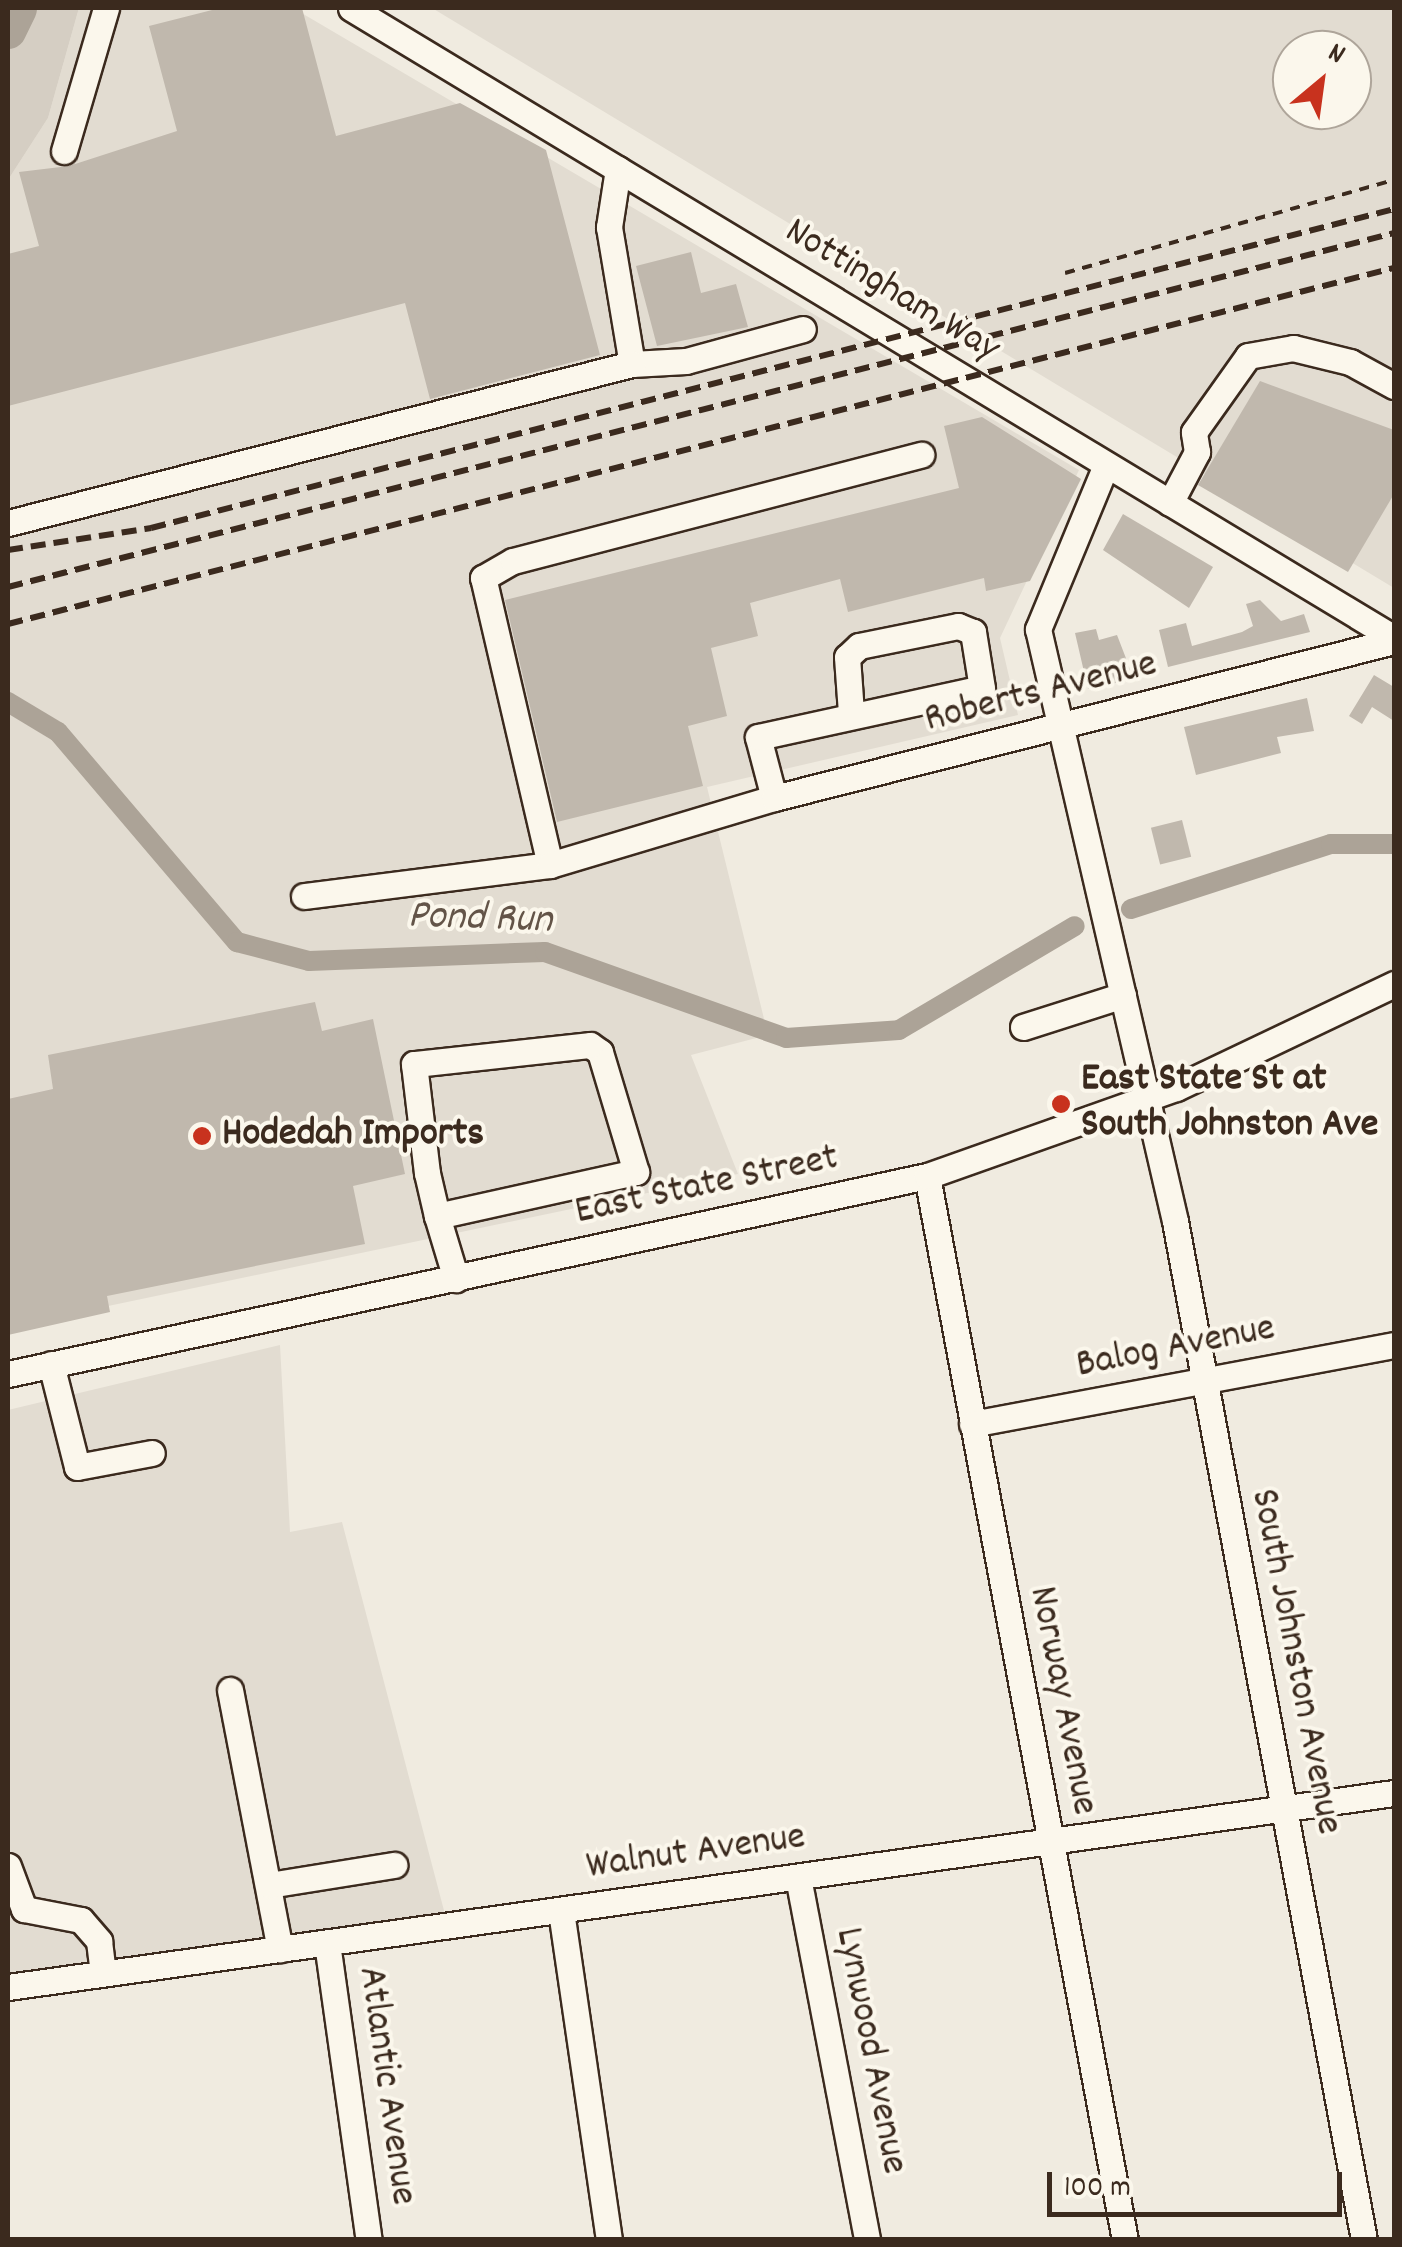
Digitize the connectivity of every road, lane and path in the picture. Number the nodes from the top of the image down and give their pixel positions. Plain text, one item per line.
1 (106, 8) edge
2 (351, 8) edge
3 (64, 151) dead end
4 (618, 169) junction
5 (1394, 180) edge
6 (1065, 273) dead end
7 (802, 328) dead end
8 (632, 364) junction
9 (1394, 386) edge
10 (922, 455) dead end
11 (1106, 465) junction
12 (1170, 503) junction
13 (8, 523) edge
14 (1394, 640) edge
15 (854, 713) junction
16 (1061, 730) junction
17 (774, 798) junction
18 (550, 865) junction
19 (304, 896) dead end
20 (1394, 984) edge
21 (1123, 994) junction
22 (1024, 1027) dead end
23 (1149, 1098) junction
24 (927, 1176) junction
25 (437, 1216) junction
26 (456, 1279) junction
27 (1394, 1344) edge
28 (51, 1364) junction
29 (8, 1374) edge
30 (1199, 1384) junction
31 (972, 1424) junction
32 (152, 1453) dead end
33 (230, 1690) dead end
34 (1394, 1793) edge
35 (1284, 1809) junction
36 (1050, 1842) junction
37 (394, 1865) dead end
38 (8, 1866) edge
39 (798, 1877) junction
40 (268, 1886) junction
41 (561, 1911) junction
42 (327, 1942) junction
43 (280, 1949) junction
44 (103, 1973) junction
45 (8, 1986) edge
46 (370, 2240) edge
47 (610, 2240) edge
48 (867, 2240) edge
49 (1125, 2240) edge
50 (1364, 2240) edge

1 - 3 street
2 - 4 street, Nottingham Way
4 - 8 street
4 - 11 street, Nottingham Way
5 - 6 path
7 - 8 street
8 - 13 street
9 - 12 street
10 - 18 street
11 - 12 street, Nottingham Way
11 - 16 street, South Johnston Avenue
12 - 14 street, Nottingham Way
14 - 16 street, Roberts Avenue
15 - 15 street
15 - 17 street
16 - 17 street, Roberts Avenue
16 - 21 street, South Johnston Avenue
17 - 18 street, Roberts Avenue
18 - 19 street, Roberts Avenue
20 - 23 street, East State Street
21 - 22 street
21 - 23 street, South Johnston Avenue
23 - 24 street, East State Street
23 - 30 street, South Johnston Avenue
24 - 26 street, East State Street
24 - 31 street, Norway Avenue
25 - 25 street
25 - 26 street
26 - 28 street, East State Street
27 - 30 street, Balog Avenue
28 - 29 street, East State Street
28 - 32 street
30 - 31 street, Balog Avenue
30 - 35 street, South Johnston Avenue
31 - 36 street, Norway Avenue
33 - 40 street
34 - 35 street, Walnut Avenue
35 - 36 street, Walnut Avenue
35 - 50 street, South Johnston Avenue
36 - 39 street, Walnut Avenue
36 - 49 street, Norway Avenue
37 - 40 street
38 - 44 street
39 - 41 street, Walnut Avenue
39 - 48 street, Lynwood Avenue
40 - 43 street
41 - 42 street, Walnut Avenue
41 - 47 street
42 - 43 street, Walnut Avenue
42 - 46 street, Atlantic Avenue
43 - 44 street, Walnut Avenue
44 - 45 street, Walnut Avenue

